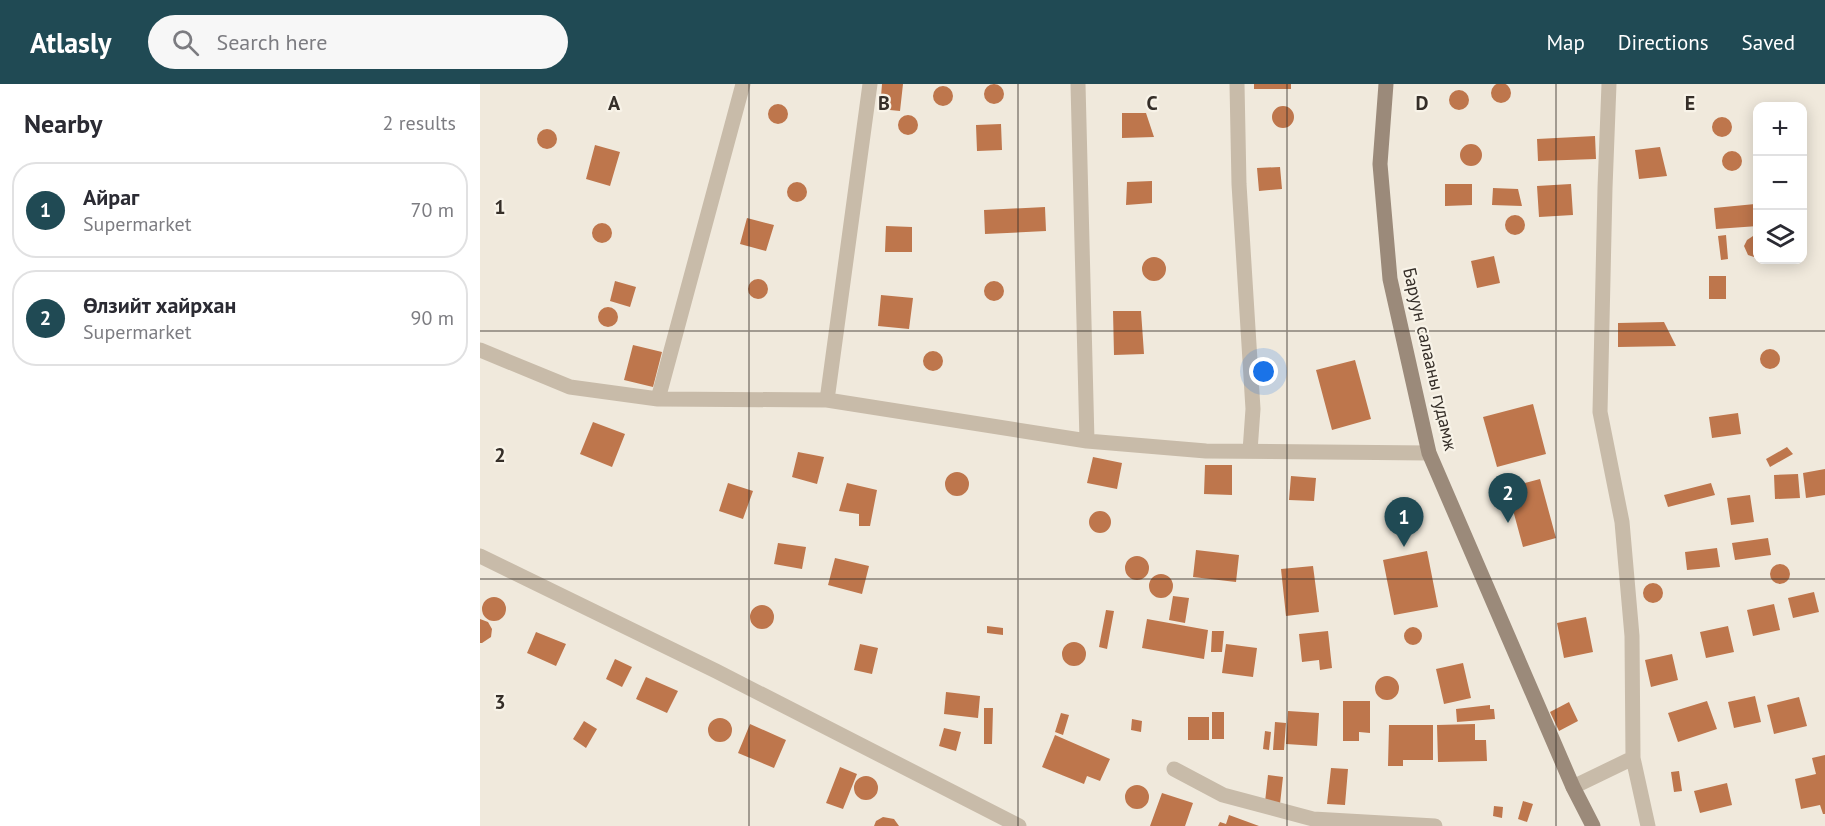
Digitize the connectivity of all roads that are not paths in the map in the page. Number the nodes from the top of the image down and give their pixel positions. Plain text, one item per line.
1 (743, 84) edge
2 (870, 84) edge
3 (1078, 84) edge
4 (1237, 84) edge
5 (1386, 84) edge
6 (1609, 84) edge
7 (480, 350) edge
8 (658, 399) junction
9 (827, 400) junction
10 (1087, 441) junction
11 (1250, 451) junction
12 (1430, 453) junction
13 (480, 556) edge
14 (1634, 758) junction
15 (1174, 769) dead end
16 (1573, 787) junction
17 (1019, 826) edge
18 (1436, 826) edge
19 (1593, 826) edge
20 (1648, 826) edge

1 - 8 street
2 - 9 street
3 - 10 street
4 - 11 street
5 - 12 main road, Баруун салааны гудамж
6 - 14 street
7 - 8 street
8 - 9 street
9 - 10 street
10 - 11 street
11 - 12 street
12 - 16 main road, Баруун салааны гудамж
13 - 17 street
14 - 16 street
14 - 20 street
15 - 18 street
16 - 19 main road, Баруун салааны гудамж

